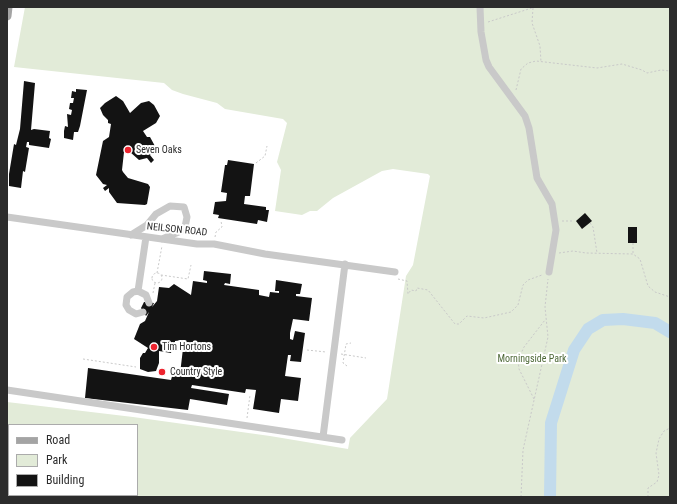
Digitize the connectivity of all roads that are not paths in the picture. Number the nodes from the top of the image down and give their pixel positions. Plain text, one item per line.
1 (8, 7) edge
2 (480, 7) edge
3 (7, 16) edge
4 (7, 217) edge
5 (131, 235) junction
6 (146, 237) junction
7 (163, 239) junction
8 (345, 264) junction
9 (395, 272) road end
10 (549, 272) road end
11 (138, 291) junction
12 (149, 302) dead end
13 (144, 312) dead end
14 (7, 390) edge
15 (323, 437) junction
16 (342, 440) dead end

1 - 3 main road
2 - 10 street
4 - 5 street, NEILSON ROAD
5 - 6 street, NEILSON ROAD
5 - 7 street
6 - 7 street, NEILSON ROAD
6 - 11 street
7 - 8 street, NEILSON ROAD
8 - 9 street, NEILSON ROAD
8 - 15 street
11 - 12 street
11 - 13 street
14 - 15 street
15 - 16 street

